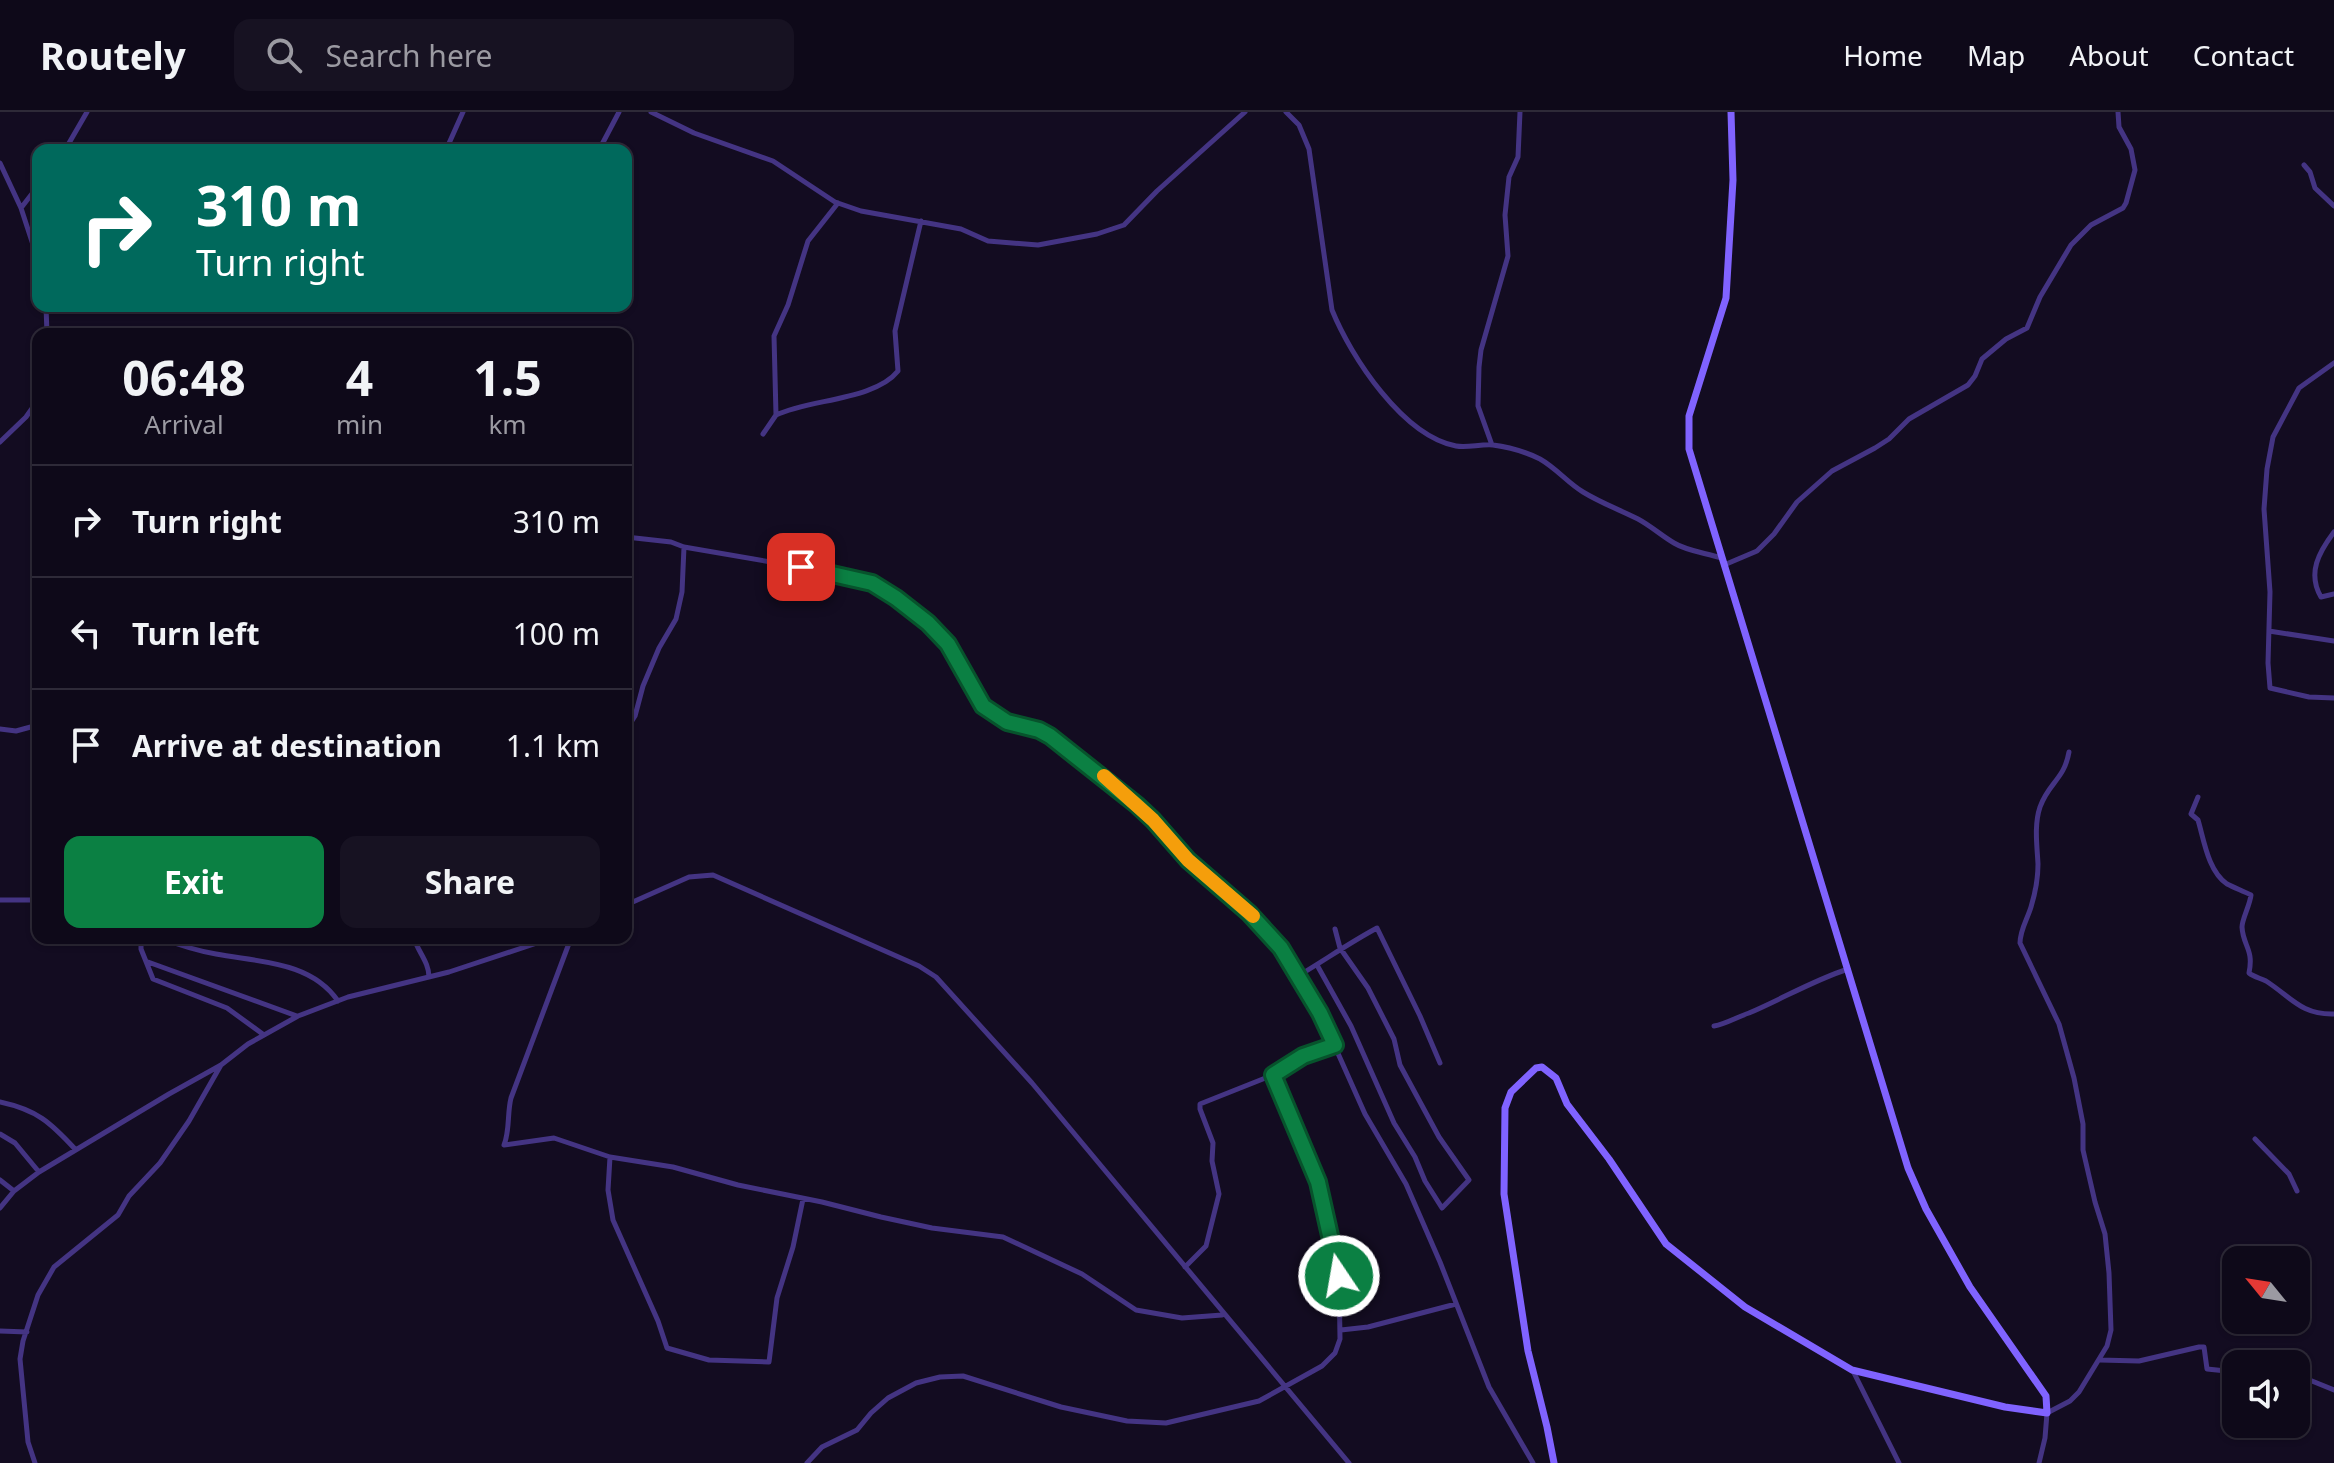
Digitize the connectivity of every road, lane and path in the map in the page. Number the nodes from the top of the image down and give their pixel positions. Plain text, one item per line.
1 (87, 112) edge
2 (463, 112) edge
3 (619, 112) edge
4 (651, 112) edge
5 (1245, 112) edge
6 (1286, 112) edge
7 (1520, 112) edge
8 (1731, 112) edge
9 (2118, 112) edge
10 (68, 144) edge
11 (449, 144) edge
12 (602, 144) edge
13 (0, 163) edge
14 (2304, 165) dead end
15 (32, 194) edge
16 (838, 203) junction
17 (2334, 206) edge
18 (21, 208) junction
19 (921, 221) junction
20 (32, 242) edge
21 (2334, 363) edge
22 (32, 408) edge
23 (776, 415) junction
24 (763, 434) dead end
25 (0, 442) edge
26 (1492, 445) junction
27 (2334, 532) edge
28 (632, 538) edge
29 (684, 547) junction
30 (1722, 562) junction
31 (2334, 594) edge
32 (2269, 631) junction
33 (2334, 641) edge
34 (2334, 698) edge
35 (632, 721) edge
36 (32, 727) edge
37 (0, 729) edge
38 (2069, 752) dead end
39 (2198, 797) dead end
40 (0, 900) edge
41 (32, 900) edge
42 (632, 902) edge
43 (1335, 929) dead end
44 (141, 944) edge
45 (181, 944) edge
46 (416, 944) edge
47 (533, 944) edge
48 (569, 944) edge
49 (1340, 948) junction
50 (147, 962) junction
51 (1317, 965) junction
52 (1848, 969) junction
53 (1298, 976) junction
54 (429, 977) junction
55 (338, 1001) junction
56 (2334, 1014) edge
57 (298, 1016) junction
58 (1714, 1026) dead end
59 (264, 1035) junction
60 (1335, 1045) junction
61 (1440, 1063) dead end
62 (221, 1065) junction
63 (1273, 1075) junction
64 (0, 1102) edge
65 (0, 1134) edge
66 (2255, 1139) dead end
67 (75, 1149) junction
68 (610, 1157) junction
69 (39, 1172) junction
70 (0, 1180) edge
71 (14, 1191) junction
72 (2297, 1191) dead end
73 (803, 1199) junction
74 (0, 1208) edge
75 (1185, 1267) junction
76 (1456, 1304) junction
77 (1223, 1315) junction
78 (1341, 1330) junction
79 (0, 1331) edge
80 (27, 1332) junction
81 (2100, 1360) junction
82 (1852, 1370) junction
83 (2222, 1371) edge
84 (2310, 1380) edge
85 (1285, 1388) junction
86 (2334, 1390) edge
87 (2047, 1413) junction
88 (35, 1463) edge
89 (807, 1463) edge
90 (1349, 1463) edge
91 (1533, 1463) edge
92 (1554, 1463) edge
93 (1899, 1463) edge
94 (2039, 1463) edge

1 - 10 street
2 - 11 street
3 - 12 street
4 - 16 street
5 - 19 street
6 - 26 street
7 - 26 street
8 - 30 main road
9 - 30 street
13 - 18 street
14 - 17 street
15 - 18 street
16 - 19 street
16 - 23 street
18 - 20 street
19 - 23 street
21 - 32 street
22 - 25 street
23 - 24 street
26 - 30 street
27 - 31 street
28 - 29 street
29 - 35 street
29 - 53 street
30 - 52 main road
32 - 33 street
32 - 34 street
36 - 37 street
38 - 81 street
39 - 56 street
40 - 41 street
42 - 75 street
43 - 49 street
44 - 50 street
45 - 55 street
46 - 54 street
47 - 54 street
48 - 68 street
49 - 51 street
49 - 51 street
49 - 61 street
50 - 57 street
50 - 59 street
51 - 53 street
52 - 58 street
52 - 87 main road
53 - 60 street
54 - 55 street
55 - 57 street
57 - 59 street
59 - 62 street
60 - 63 street
60 - 76 street
62 - 67 street
62 - 80 street
63 - 75 street
63 - 78 street
64 - 67 street
65 - 69 street
66 - 72 street
67 - 69 street
68 - 73 street
68 - 73 street
69 - 71 street
70 - 71 street
71 - 74 street
73 - 77 street
75 - 77 street
76 - 78 street
76 - 91 street
77 - 85 street
78 - 85 street
79 - 80 street
80 - 88 street
81 - 83 street
81 - 87 street
82 - 87 main road
82 - 92 main road
82 - 93 street
84 - 86 street
85 - 89 street
85 - 90 street
87 - 94 street

